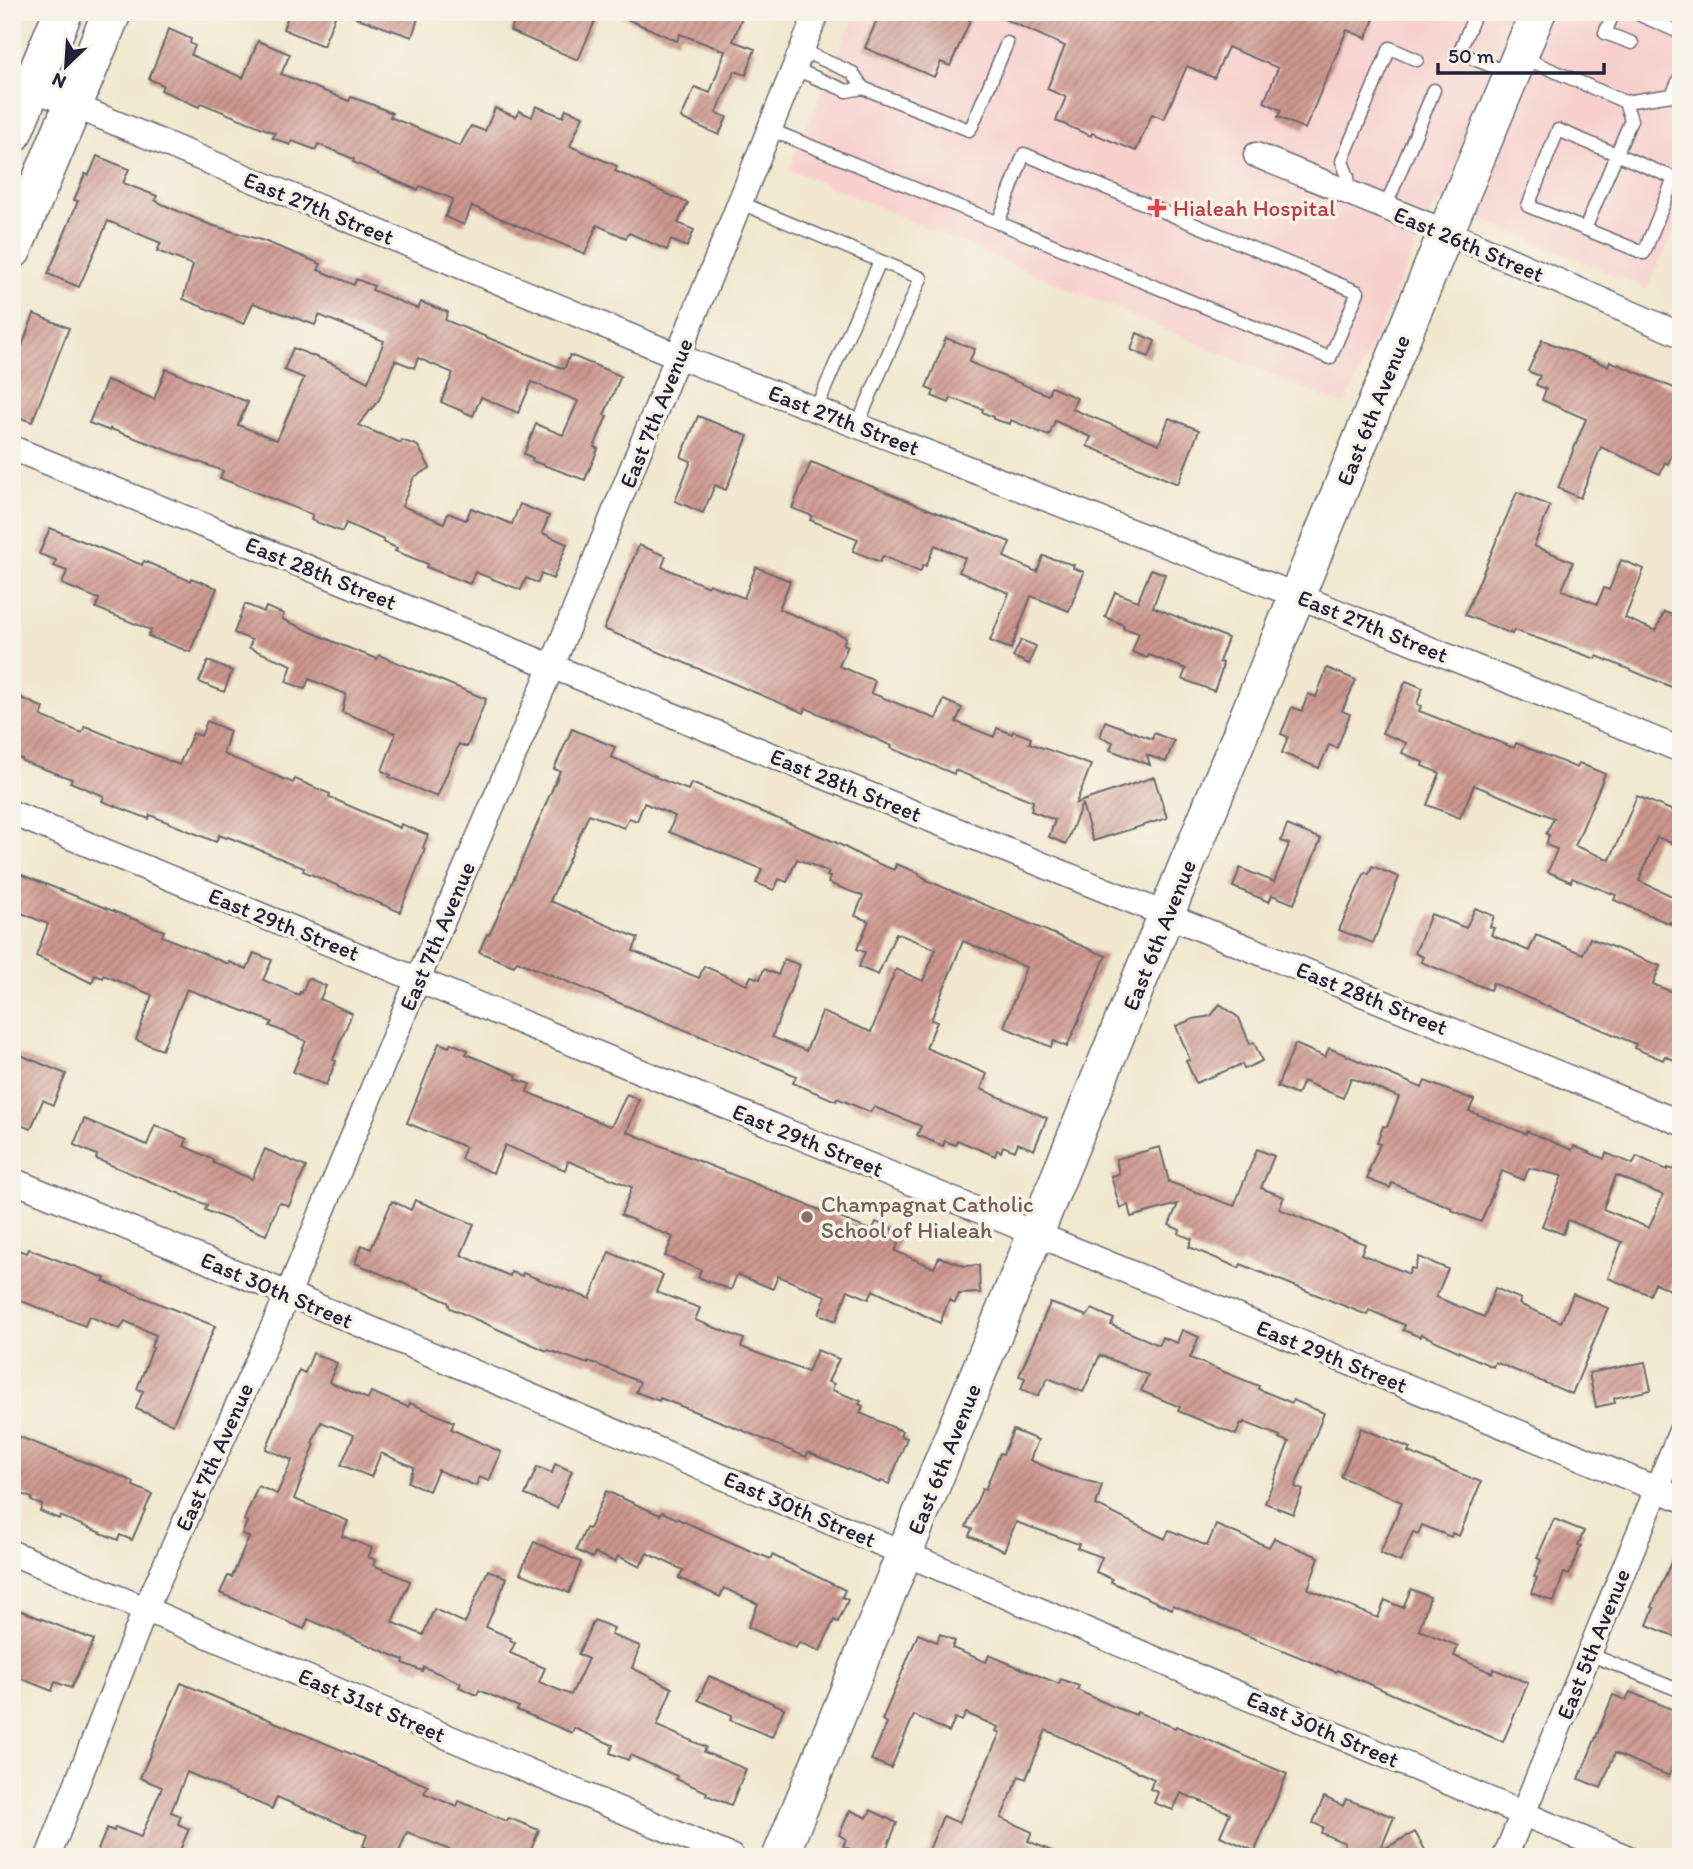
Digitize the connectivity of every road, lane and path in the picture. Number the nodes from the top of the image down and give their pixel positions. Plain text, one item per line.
1 (63, 12) edge
2 (112, 12) edge
3 (817, 12) edge
4 (1476, 12) edge
5 (1538, 12) edge
6 (1614, 12) edge
7 (1633, 12) edge
8 (1681, 33) edge
9 (1007, 43) dead end
10 (1632, 43) dead end
11 (799, 60) junction
12 (1417, 60) dead end
13 (1516, 65) junction
14 (1681, 75) edge
15 (22, 84) edge
16 (863, 89) junction
17 (1434, 90) dead end
18 (1676, 100) edge
19 (1625, 102) junction
20 (72, 107) junction
21 (771, 130) junction
22 (12, 134) edge
23 (1616, 153) junction
24 (1256, 155) dead end
25 (1346, 192) junction
26 (741, 203) junction
27 (1385, 208) junction
28 (998, 223) junction
29 (1585, 229) junction
30 (1446, 232) junction
31 (12, 250) edge
32 (880, 261) junction
33 (1681, 335) edge
34 (680, 357) junction
35 (816, 409) junction
36 (857, 426) junction
37 (12, 448) edge
38 (1297, 596) junction
39 (552, 666) junction
40 (1681, 750) edge
41 (12, 813) edge
42 (1167, 915) junction
43 (418, 979) junction
44 (1681, 1123) edge
45 (12, 1180) edge
46 (1037, 1235) junction
47 (288, 1294) junction
48 (1681, 1431) edge
49 (1657, 1490) junction
50 (1681, 1499) edge
51 (12, 1553) edge
52 (905, 1554) junction
53 (145, 1609) junction
54 (1589, 1654) junction
55 (1681, 1690) edge
56 (1523, 1814) junction
57 (48, 1857) edge
58 (732, 1857) edge
59 (780, 1857) edge
60 (1506, 1857) edge
61 (1626, 1857) edge

1 - 15 main road
2 - 20 main road
3 - 11 street, East 7th Avenue
4 - 13 lane
5 - 13 street, East 6th Avenue
6 - 10 lane
7 - 8 lane
9 - 16 lane
11 - 16 lane
11 - 16 lane
11 - 21 street, East 7th Avenue
12 - 25 lane
13 - 19 lane
13 - 30 street, East 6th Avenue
14 - 18 lane
15 - 20 street, East 27th Street
15 - 22 main road
17 - 27 lane
18 - 19 lane
19 - 23 lane
20 - 31 main road
20 - 34 street, East 27th Street
21 - 26 street, East 7th Avenue
21 - 28 lane
23 - 29 lane
23 - 29 lane
23 - 29 lane
24 - 25 street, East 26th Street
25 - 27 street, East 26th Street
26 - 32 lane
26 - 34 street, East 7th Avenue
27 - 30 street, East 26th Street
28 - 28 lane
30 - 33 street, East 26th Street
30 - 38 street, East 6th Avenue
32 - 35 lane
32 - 36 lane
34 - 35 street, East 27th Street
34 - 39 street, East 7th Avenue
35 - 36 street, East 27th Street
36 - 38 street, East 27th Street
37 - 39 street, East 28th Street
38 - 40 street, East 27th Street
38 - 42 street, East 6th Avenue
39 - 42 street, East 28th Street
39 - 43 street, East 7th Avenue
41 - 43 street, East 29th Street
42 - 44 street, East 28th Street
42 - 46 street, East 6th Avenue
43 - 46 street, East 29th Street
43 - 47 street, East 7th Avenue
45 - 47 street, East 30th Street
46 - 49 street, East 29th Street
46 - 52 street, East 6th Avenue
47 - 52 street, East 30th Street
47 - 53 street, East 7th Avenue
48 - 49 street, East 5th Avenue
49 - 50 street, East 29th Street
49 - 54 street, East 5th Avenue
51 - 53 street, East 31st Street
52 - 56 street, East 30th Street
52 - 59 street, East 6th Avenue
53 - 57 street, East 7th Avenue
53 - 58 street, East 31st Street
54 - 55 lane
54 - 56 street, East 5th Avenue
56 - 60 street, East 5th Avenue
56 - 61 street, East 30th Street

